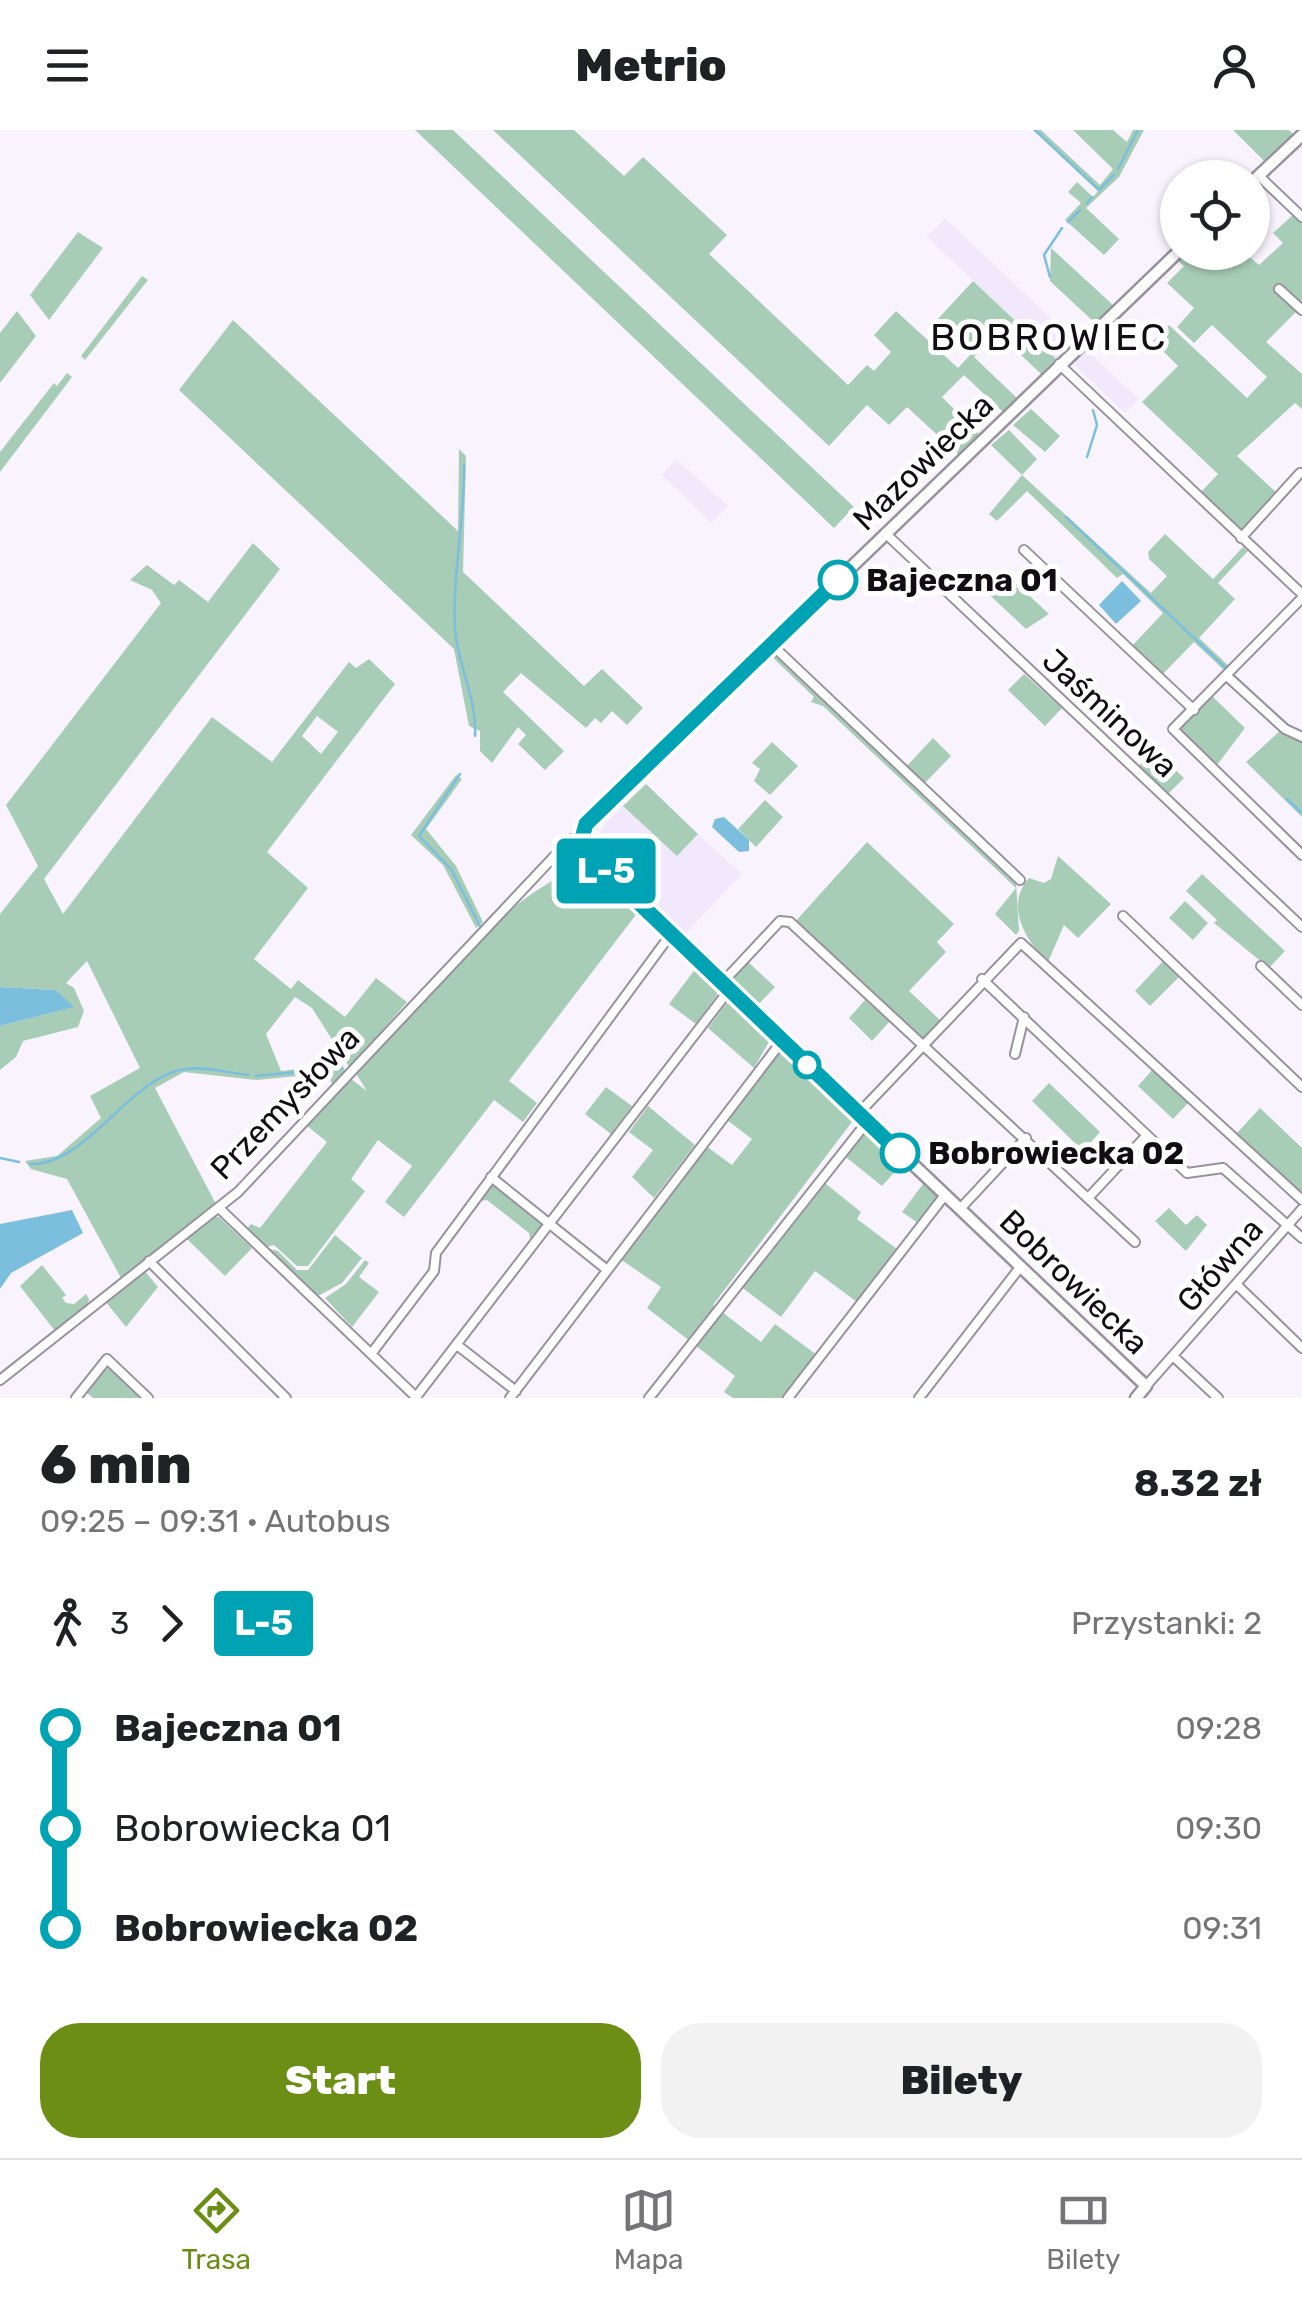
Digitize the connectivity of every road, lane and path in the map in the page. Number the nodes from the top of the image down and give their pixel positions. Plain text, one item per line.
1 (1302, 135) edge
2 (1270, 166) edge
3 (1270, 191) edge
4 (1302, 217) edge
5 (1160, 269) edge
6 (1280, 290) dead end
7 (1302, 310) edge
8 (1059, 364) junction
9 (1299, 472) edge
10 (885, 533) junction
11 (1240, 538) junction
12 (1024, 550) dead end
13 (1302, 596) edge
14 (770, 644) junction
15 (1228, 677) junction
16 (1194, 710) junction
17 (1302, 737) edge
18 (582, 838) junction
19 (1302, 855) edge
20 (1020, 880) dead end
21 (1123, 916) dead end
22 (1302, 927) edge
23 (671, 934) junction
24 (1260, 966) dead end
25 (982, 980) junction
26 (726, 986) junction
27 (1301, 1003) edge
28 (1024, 1017) junction
29 (782, 1041) junction
30 (922, 1046) junction
31 (1015, 1054) dead end
32 (1302, 1086) edge
33 (862, 1118) junction
34 (1147, 1134) junction
35 (1026, 1138) junction
36 (492, 1177) junction
37 (946, 1195) junction
38 (1088, 1196) junction
39 (1302, 1200) edge
40 (218, 1208) junction
41 (960, 1209) junction
42 (1302, 1209) edge
43 (551, 1222) junction
44 (1287, 1227) junction
45 (1302, 1238) edge
46 (1135, 1242) dead end
47 (149, 1261) junction
48 (1021, 1266) junction
49 (606, 1268) junction
50 (1236, 1284) junction
51 (457, 1344) junction
52 (1302, 1348) edge
53 (371, 1354) junction
54 (1173, 1356) junction
55 (0, 1380) edge
56 (1146, 1386) junction
57 (513, 1394) edge
58 (417, 1397) edge
59 (76, 1398) edge
60 (148, 1398) edge
61 (286, 1398) edge
62 (649, 1398) edge
63 (788, 1398) edge
64 (919, 1398) edge
65 (1136, 1398) edge
66 (1218, 1398) edge

1 - 2 street
3 - 4 street
5 - 8 street, Mazowiecka
6 - 7 street
8 - 10 street, Mazowiecka
8 - 11 street
9 - 11 street
10 - 14 street, Mazowiecka
10 - 22 street, Jaśminowa
11 - 13 street
12 - 16 street
13 - 15 street
14 - 18 street, Mazowiecka
14 - 20 street
15 - 16 street
15 - 17 street
16 - 19 street
18 - 23 street, Bobrowiecka
18 - 40 street, Przemysłowa
21 - 32 street
23 - 26 street, Bobrowiecka
23 - 36 street
24 - 27 street
25 - 28 street
25 - 30 street
25 - 39 street
26 - 29 street, Bobrowiecka
26 - 30 street
26 - 43 street
28 - 31 street
28 - 34 street
29 - 33 street, Bobrowiecka
29 - 49 street
30 - 33 street
30 - 35 street
33 - 37 street, Bobrowiecka
33 - 62 street
34 - 38 street
34 - 44 street
35 - 38 street
35 - 41 street
36 - 43 street
36 - 53 street
37 - 41 street, Bobrowiecka
37 - 63 street
38 - 46 street
40 - 47 street, Przemysłowa
40 - 53 street
41 - 48 street, Bobrowiecka
42 - 44 street, Główna
43 - 49 street
43 - 51 street
44 - 45 street
44 - 50 street, Główna
47 - 55 street, Przemysłowa
47 - 61 street
48 - 56 street, Bobrowiecka
48 - 64 street
49 - 57 street
50 - 52 street
50 - 54 street, Główna
51 - 57 street
51 - 58 street
53 - 58 street
54 - 56 street, Główna
54 - 66 street
56 - 65 street, Główna
59 - 60 street

